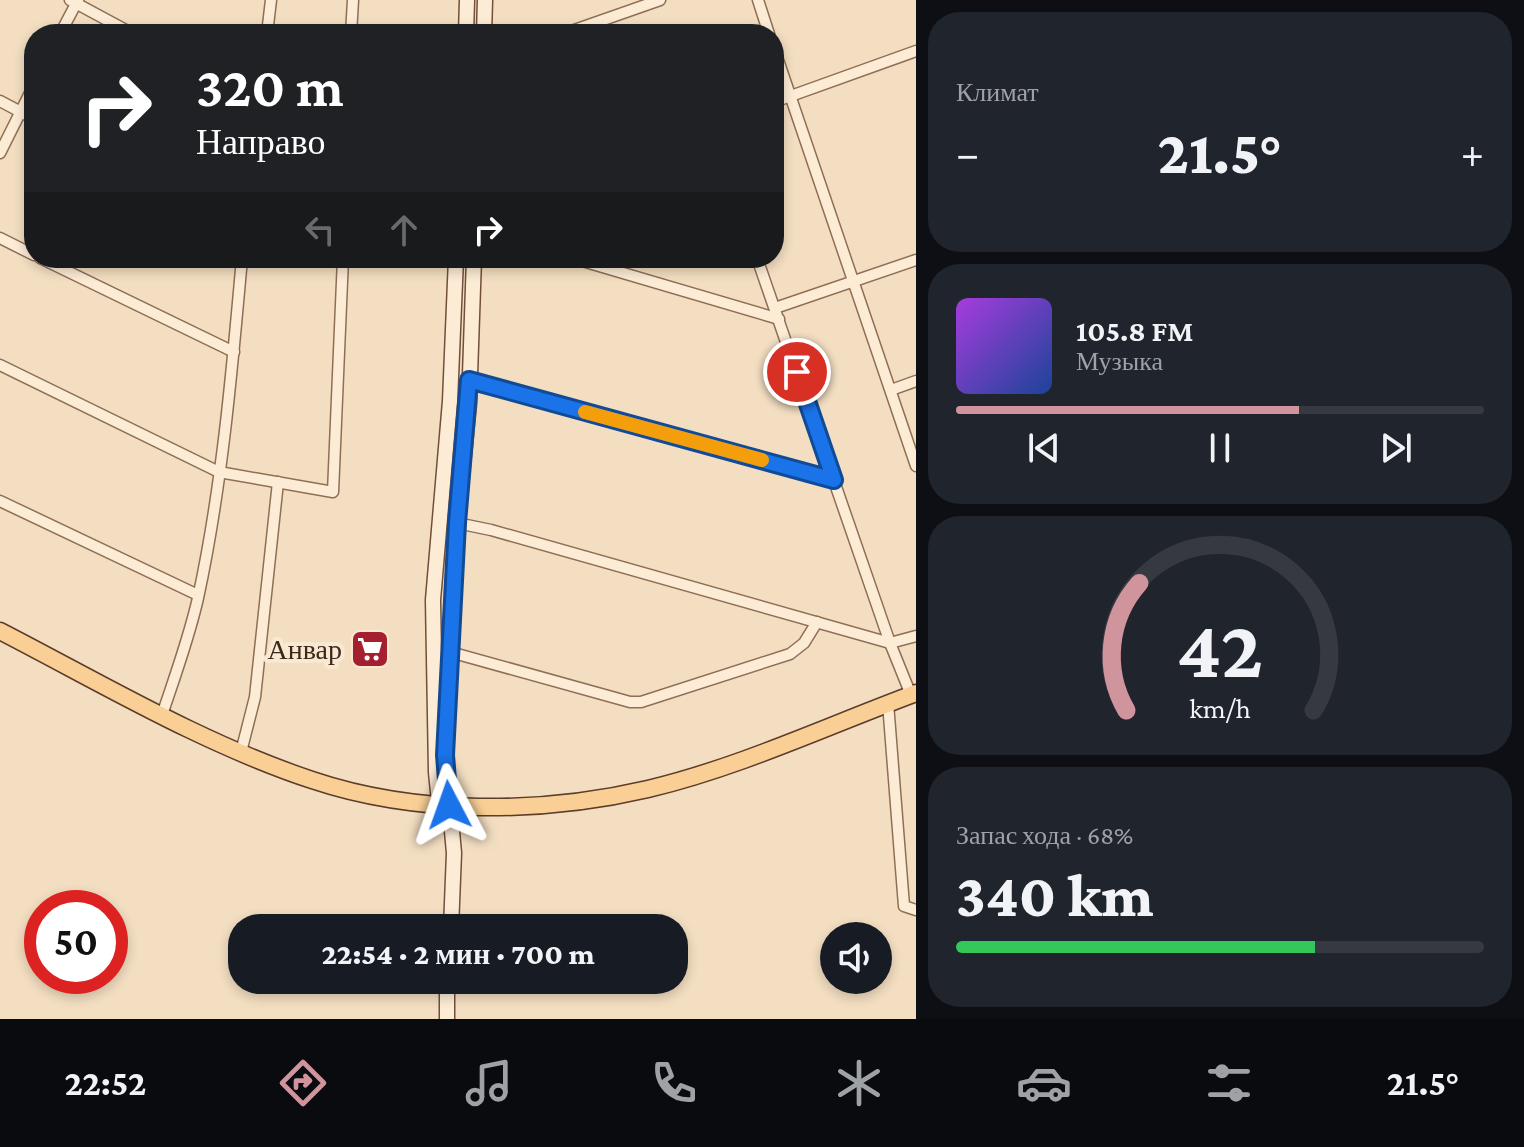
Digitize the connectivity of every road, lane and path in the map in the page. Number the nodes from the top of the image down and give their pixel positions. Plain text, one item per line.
1 (271, 0) edge
2 (353, 0) edge
3 (467, 0) edge
4 (485, 0) edge
5 (660, 0) edge
6 (758, 0) edge
7 (75, 1) edge
8 (65, 24) edge
9 (115, 24) edge
10 (268, 24) edge
11 (352, 24) edge
12 (466, 24) edge
13 (484, 24) edge
14 (592, 24) edge
15 (766, 24) edge
16 (916, 51) edge
17 (784, 76) edge
18 (791, 96) junction
19 (784, 98) edge
20 (0, 101) edge
21 (24, 104) edge
22 (20, 112) junction
23 (24, 114) edge
24 (0, 153) edge
25 (0, 238) edge
26 (24, 250) edge
27 (916, 260) edge
28 (61, 268) edge
29 (241, 268) edge
30 (343, 268) edge
31 (456, 268) edge
32 (474, 268) edge
33 (609, 268) edge
34 (761, 268) edge
35 (854, 281) junction
36 (777, 314) junction
37 (234, 352) junction
38 (0, 365) edge
39 (469, 380) junction
40 (916, 381) edge
41 (891, 390) junction
42 (450, 401) junction
43 (469, 404) junction
44 (916, 466) edge
45 (219, 472) junction
46 (834, 480) junction
47 (278, 482) junction
48 (0, 501) edge
49 (457, 523) junction
50 (198, 595) junction
51 (817, 622) junction
52 (0, 631) edge
53 (916, 636) edge
54 (890, 643) junction
55 (450, 652) junction
56 (914, 694) edge
57 (888, 703) junction
58 (162, 715) junction
59 (241, 752) junction
60 (444, 805) junction
61 (916, 910) edge
62 (452, 914) edge
63 (447, 994) edge
64 (447, 1019) edge

1 - 10 street
2 - 11 street
3 - 12 main road
4 - 13 main road
5 - 14 street
6 - 15 street
7 - 8 street
7 - 9 street
16 - 18 street
17 - 18 street
18 - 19 street
18 - 35 street
20 - 22 street
21 - 22 street
22 - 23 street
22 - 24 street
25 - 26 street
27 - 35 street
28 - 37 street
29 - 37 street
30 - 47 street
31 - 42 main road
32 - 39 main road
33 - 36 street
34 - 36 street
35 - 36 street
35 - 41 street
36 - 46 street
37 - 45 street
38 - 45 street
39 - 43 main road
39 - 46 street
40 - 41 street
41 - 44 street
42 - 43 main road
42 - 60 main road
43 - 49 main road
45 - 47 street
45 - 50 street
46 - 54 street
47 - 59 street
48 - 50 street
49 - 51 street
49 - 55 main road
50 - 58 street
51 - 54 street
51 - 55 street
52 - 58 main road
53 - 54 street
54 - 56 street
55 - 60 main road
56 - 57 main road
57 - 60 main road
57 - 61 street
58 - 59 main road
59 - 60 main road
60 - 62 main road
63 - 64 main road

